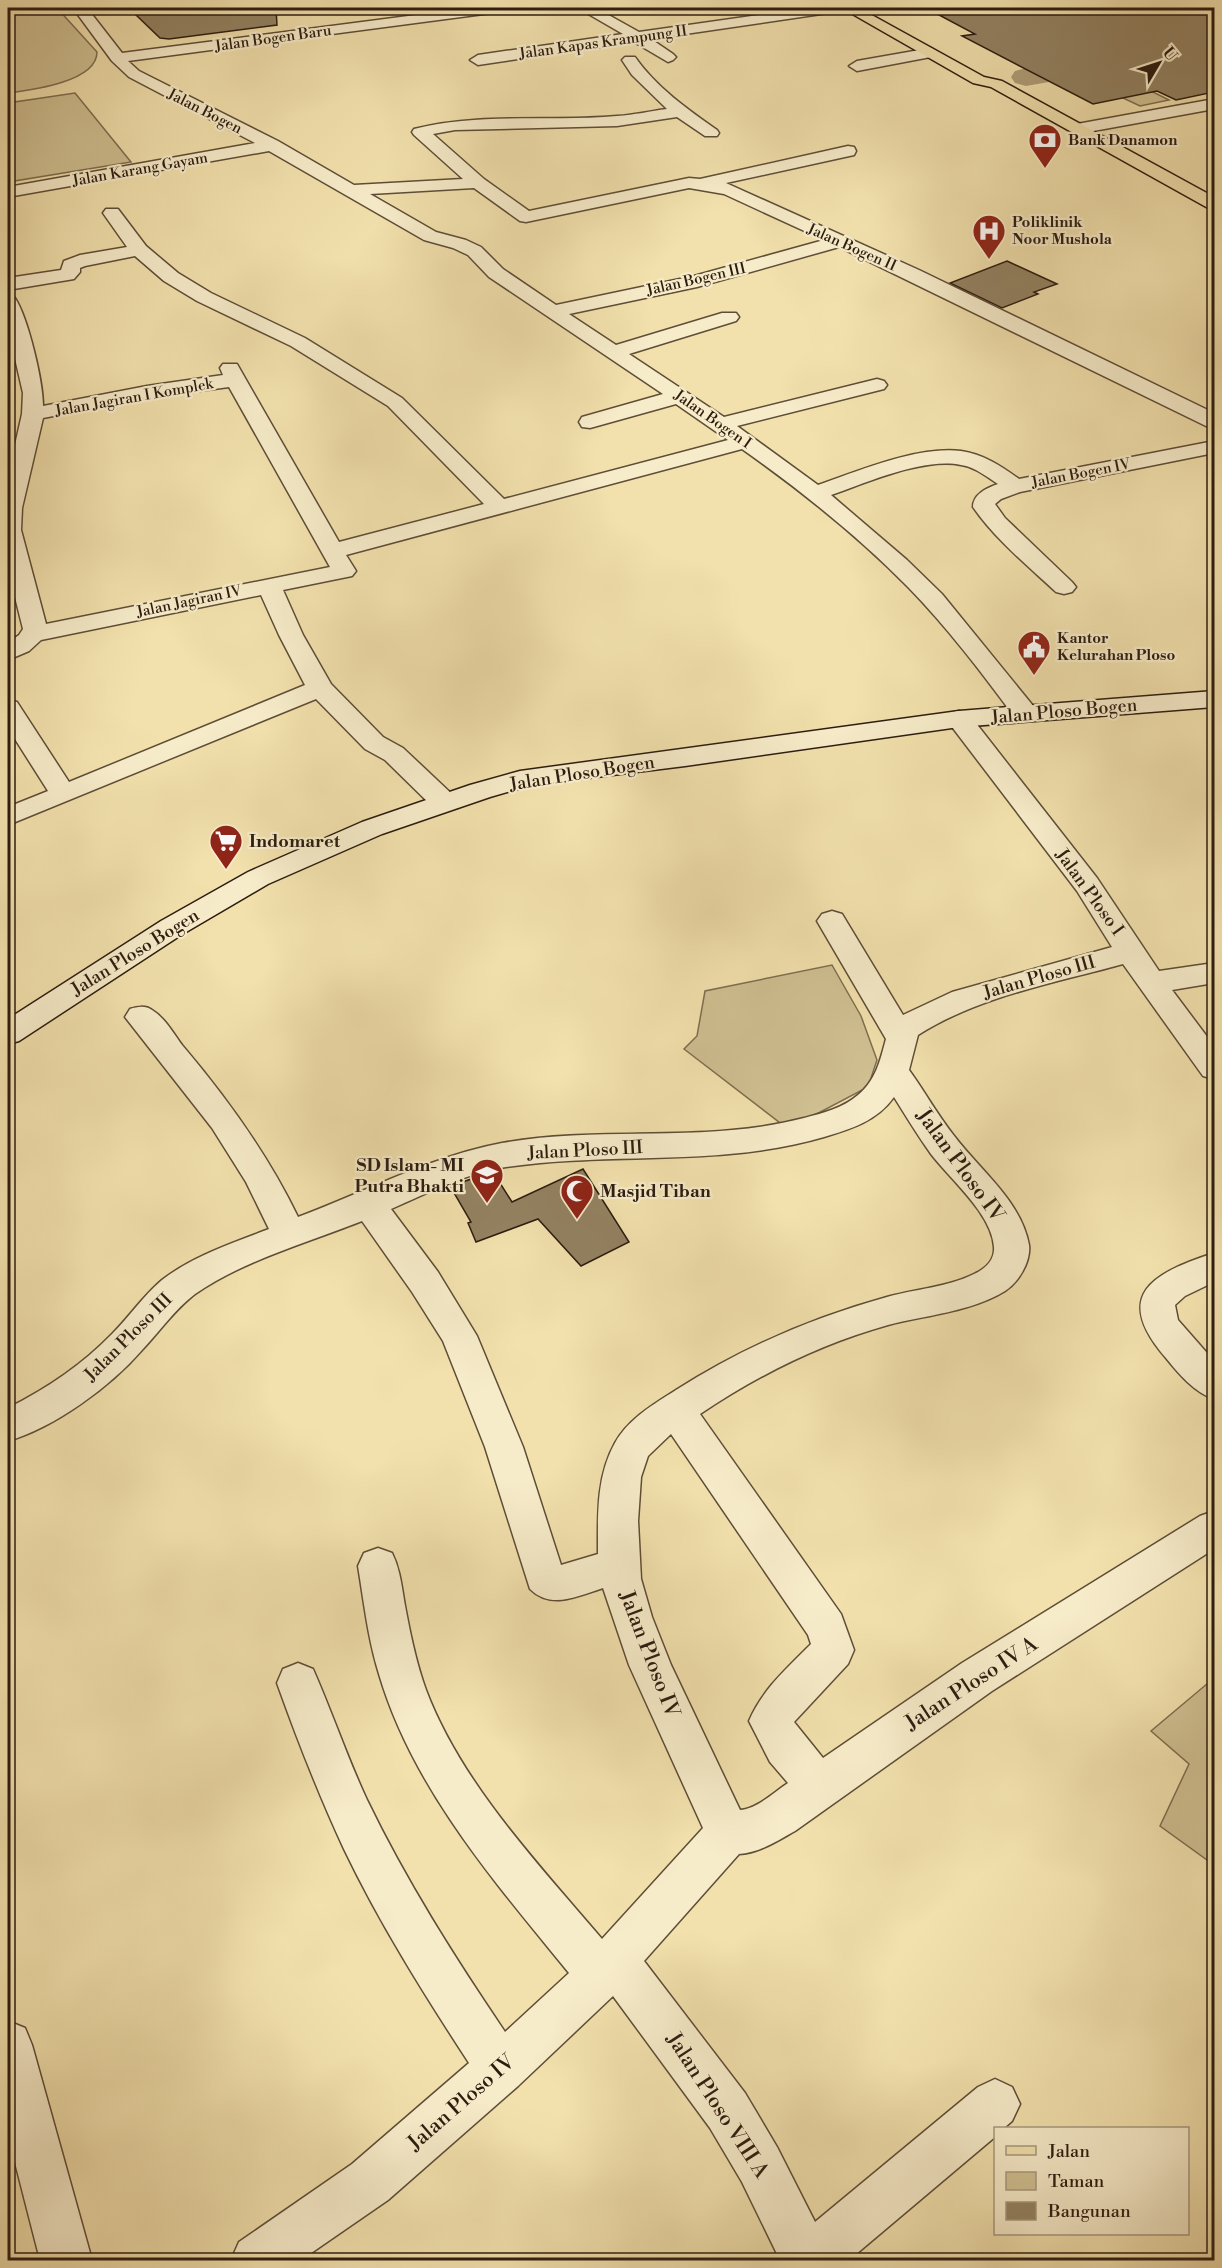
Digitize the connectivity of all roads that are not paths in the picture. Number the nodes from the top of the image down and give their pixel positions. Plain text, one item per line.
1 (80, 8) edge
2 (415, 8) edge
3 (499, 8) edge
4 (585, 8) edge
5 (835, 8) edge
6 (849, 8) edge
7 (865, 8) edge
8 (368, 17) junction
9 (633, 37) junction
10 (931, 53) junction
11 (668, 57) dead end
12 (117, 58) junction
13 (478, 60) dead end
14 (630, 60) dead end
15 (857, 66) dead end
16 (996, 84) junction
17 (1215, 104) edge
18 (680, 112) junction
19 (1077, 129) junction
20 (711, 133) dead end
21 (272, 145) junction
22 (848, 151) dead end
23 (478, 183) junction
24 (703, 183) junction
25 (352, 190) junction
26 (8, 192) edge
27 (1215, 204) edge
28 (112, 213) dead end
29 (838, 242) junction
30 (139, 250) junction
31 (8, 284) edge
32 (8, 302) edge
33 (552, 312) junction
34 (729, 317) dead end
35 (613, 351) junction
36 (877, 385) dead end
37 (680, 396) junction
38 (33, 414) junction
39 (1215, 421) edge
40 (590, 422) dead end
41 (720, 424) junction
42 (746, 442) junction
43 (1215, 447) edge
44 (1015, 486) junction
45 (815, 493) junction
46 (499, 507) junction
47 (8, 530) edge
48 (339, 561) junction
49 (269, 585) junction
50 (1064, 587) dead end
51 (34, 634) junction
52 (8, 653) edge
53 (320, 688) junction
54 (1215, 699) edge
55 (8, 708) edge
56 (1025, 713) junction
57 (959, 719) junction
58 (63, 793) junction
59 (444, 802) junction
60 (8, 817) edge
61 (832, 921) dead end
62 (1132, 951) junction
63 (1215, 973) edge
64 (1151, 983) junction
65 (141, 1017) dead end
66 (8, 1034) edge
67 (898, 1055) junction
68 (1215, 1068) edge
69 (368, 1204) junction
70 (289, 1234) junction
71 (1215, 1267) edge
72 (1215, 1384) edge
73 (676, 1410) junction
74 (8, 1425) edge
75 (1215, 1528) edge
76 (619, 1565) junction
77 (378, 1566) dead end
78 (298, 1683) dead end
79 (819, 1786) junction
80 (728, 1833) junction
81 (608, 1967) junction
82 (8, 2045) edge
83 (501, 2069) junction
84 (995, 2104) dead end
85 (66, 2260) edge
86 (257, 2260) edge
87 (808, 2260) edge

1 - 12 street, Jalan Bogen
2 - 8 street
3 - 8 street, Jalan Bogen Baru
4 - 9 street
5 - 9 street, Jalan Kapas Krampung II
6 - 10 main road
7 - 16 main road
8 - 12 street, Jalan Bogen Baru
9 - 11 street
9 - 13 street, Jalan Kapas Krampung II
10 - 15 street
10 - 16 main road
12 - 21 street, Jalan Bogen
14 - 18 street
16 - 19 main road
17 - 19 street
18 - 20 street
18 - 23 street, Jalan Bogen II
19 - 27 main road
21 - 25 street, Jalan Bogen
21 - 26 street, Jalan Karang Gayam
22 - 24 street
23 - 24 street, Jalan Bogen II
23 - 25 street
24 - 29 street, Jalan Bogen II
25 - 33 street, Jalan Bogen I
28 - 30 street
29 - 33 street, Jalan Bogen III
29 - 39 street, Jalan Bogen II
30 - 31 street
30 - 46 street
32 - 38 street
33 - 35 street, Jalan Bogen I
34 - 35 street
35 - 37 street, Jalan Bogen I
36 - 41 street
37 - 40 street
37 - 41 street, Jalan Bogen I
38 - 47 street
38 - 48 street, Jalan Jagiran I Komplek
41 - 42 street, Jalan Bogen I
42 - 45 street, Jalan Bogen I
42 - 46 street, Jalan Jagiran IV
43 - 44 street, Jalan Bogen IV
44 - 45 street, Jalan Bogen IV
44 - 50 street
45 - 56 street, Jalan Bogen I
46 - 48 street, Jalan Jagiran IV
47 - 51 street
48 - 49 street, Jalan Jagiran IV
49 - 51 street, Jalan Jagiran IV
49 - 53 street
51 - 52 street
53 - 58 street
53 - 59 street
54 - 56 street, Jalan Ploso Bogen
55 - 58 street
56 - 57 street, Jalan Ploso Bogen
57 - 59 street, Jalan Ploso Bogen
57 - 62 street, Jalan Ploso I
58 - 60 street
59 - 66 street, Jalan Ploso Bogen
61 - 67 street, Jalan Ploso IV
62 - 64 street, Jalan Ploso I
62 - 67 street, Jalan Ploso III
63 - 64 street
64 - 68 street, Jalan Ploso I
65 - 70 street
67 - 69 street, Jalan Ploso III
67 - 73 street, Jalan Ploso IV
69 - 70 street, Jalan Ploso III
69 - 76 street
70 - 74 street, Jalan Ploso III
71 - 72 street
73 - 76 street, Jalan Ploso IV
73 - 79 street
75 - 79 street, Jalan Ploso IV A
76 - 80 street, Jalan Ploso IV
77 - 81 street, Jalan Ploso VIII A
78 - 83 street
79 - 80 street, Jalan Ploso IV A
80 - 81 street, Jalan Ploso IV
81 - 83 street, Jalan Ploso IV
81 - 87 street, Jalan Ploso VIII A
82 - 85 street
83 - 86 street, Jalan Ploso IV
84 - 87 street

